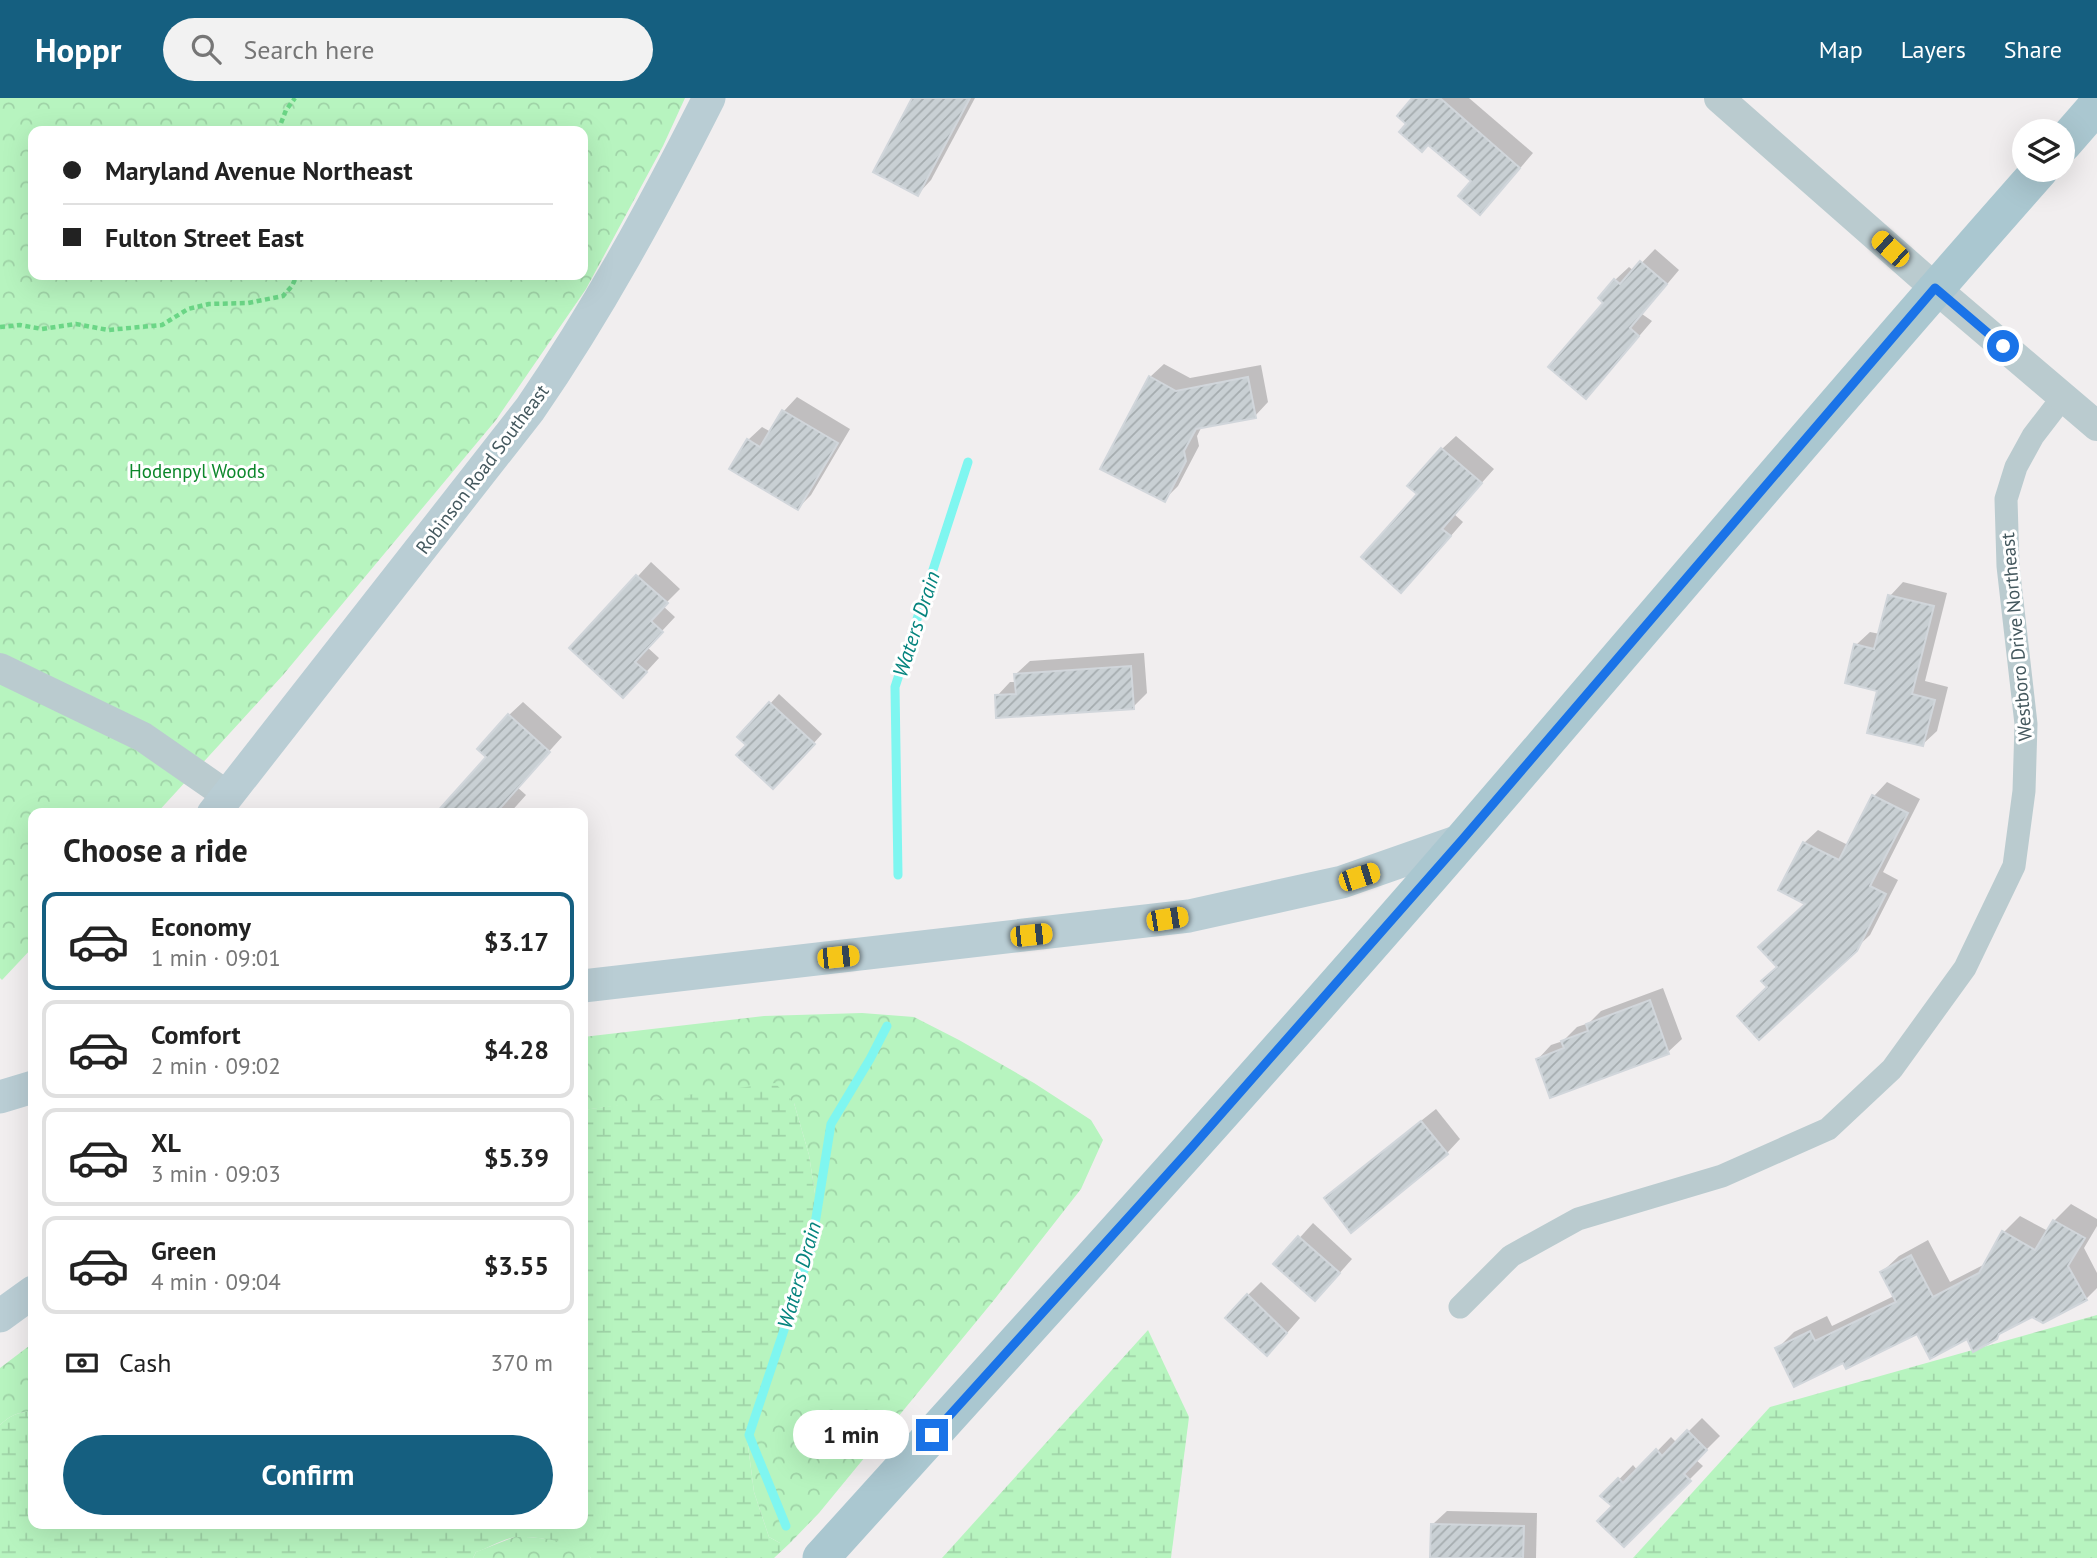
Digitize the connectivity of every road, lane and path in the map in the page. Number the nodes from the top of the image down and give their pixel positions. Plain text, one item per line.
1 (295, 98) edge
2 (709, 98) edge
3 (1719, 98) edge
4 (2097, 106) edge
5 (280, 126) edge
6 (2075, 131) edge
7 (2029, 182) edge
8 (295, 280) edge
9 (1935, 288) junction
10 (0, 327) edge
11 (2063, 397) junction
12 (2097, 426) edge
13 (0, 668) edge
14 (221, 805) edge
15 (1462, 840) junction
16 (588, 985) edge
17 (28, 1089) edge
18 (0, 1097) edge
19 (28, 1296) edge
20 (1460, 1307) dead end
21 (0, 1316) edge
22 (821, 1558) edge

1 - 5 path
2 - 14 main road, Robinson Road Southeast
3 - 9 street
4 - 6 main road
7 - 9 main road
8 - 10 path
9 - 11 street
9 - 15 main road
11 - 12 street
11 - 20 street, Westboro Drive Northeast
13 - 14 street
15 - 16 main road
15 - 22 main road
17 - 18 main road
19 - 21 main road

